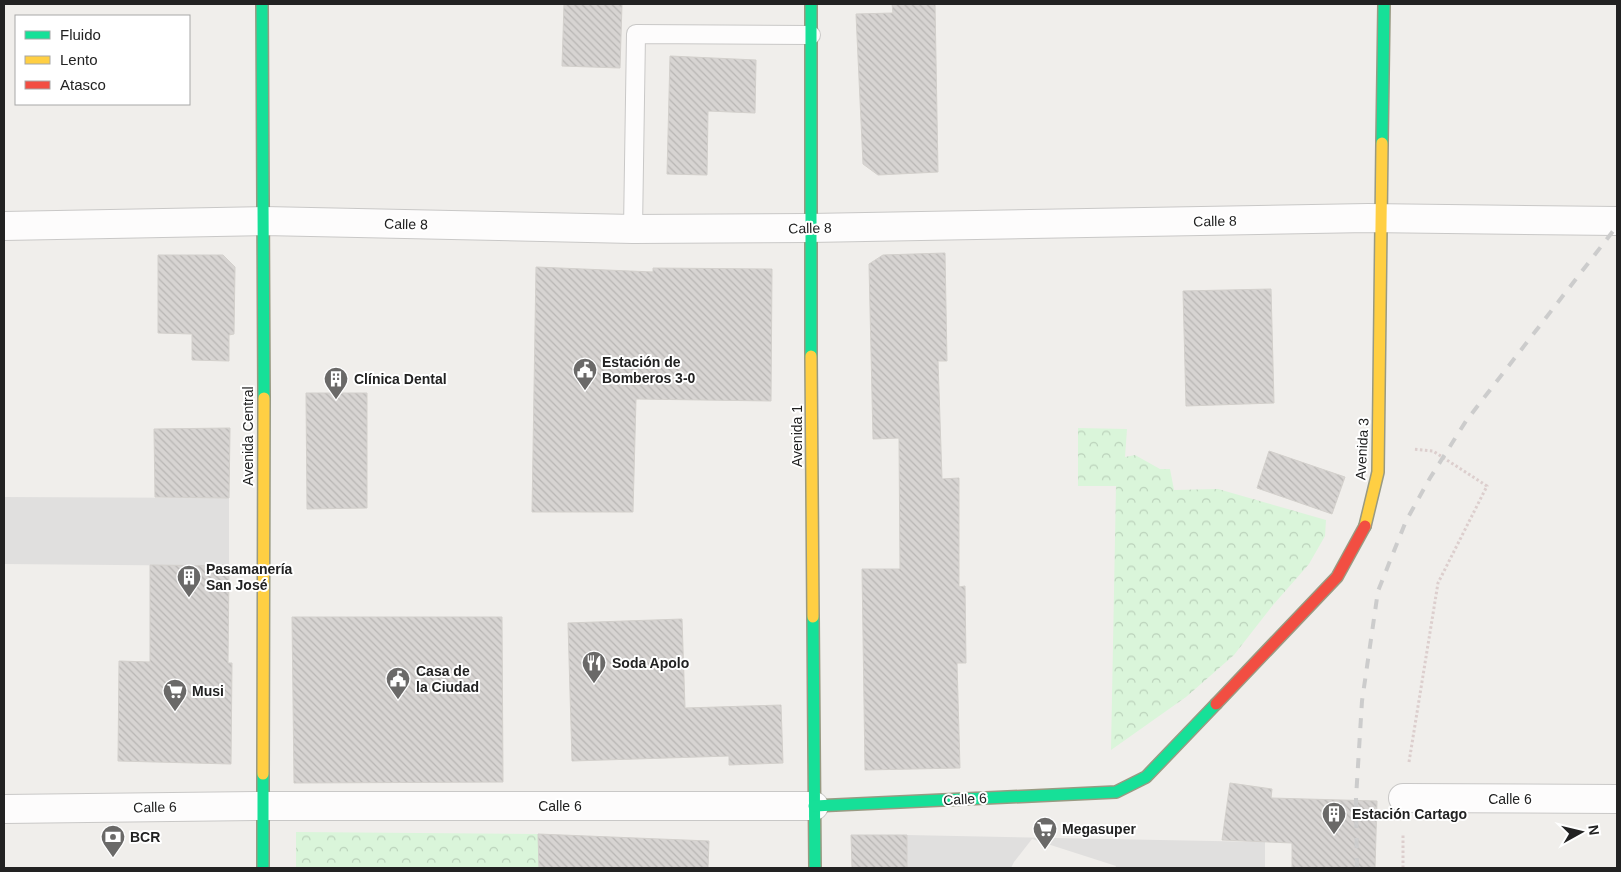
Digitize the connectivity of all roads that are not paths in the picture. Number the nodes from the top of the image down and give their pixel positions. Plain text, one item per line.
1 (262, 4) edge
2 (811, 4) edge
3 (1384, 4) edge
4 (811, 35) junction
5 (1380, 218) junction
6 (264, 221) junction
7 (1617, 221) edge
8 (4, 226) edge
9 (633, 228) junction
10 (810, 228) junction
11 (1116, 792) joint
12 (1403, 798) road end
13 (1617, 799) edge
14 (263, 806) junction
15 (814, 806) junction
16 (4, 809) edge
17 (263, 868) edge
18 (815, 868) edge

1 - 6 main road, Avenida Central
2 - 4 main road, Avenida 1
3 - 5 main road, Avenida 3
4 - 9 lane
4 - 10 main road, Avenida 1
5 - 7 street, Calle 8
5 - 10 street, Calle 8
5 - 11 main road, Avenida 3
6 - 8 street, Calle 8
6 - 9 street, Calle 8
6 - 14 main road, Avenida Central
9 - 10 street, Calle 8
10 - 15 main road, Avenida 1
11 - 15 main road, Calle 6
12 - 13 street, Calle 6
14 - 15 street, Calle 6
14 - 16 street, Calle 6
14 - 17 main road, Avenida Central
15 - 18 main road, Avenida 1

